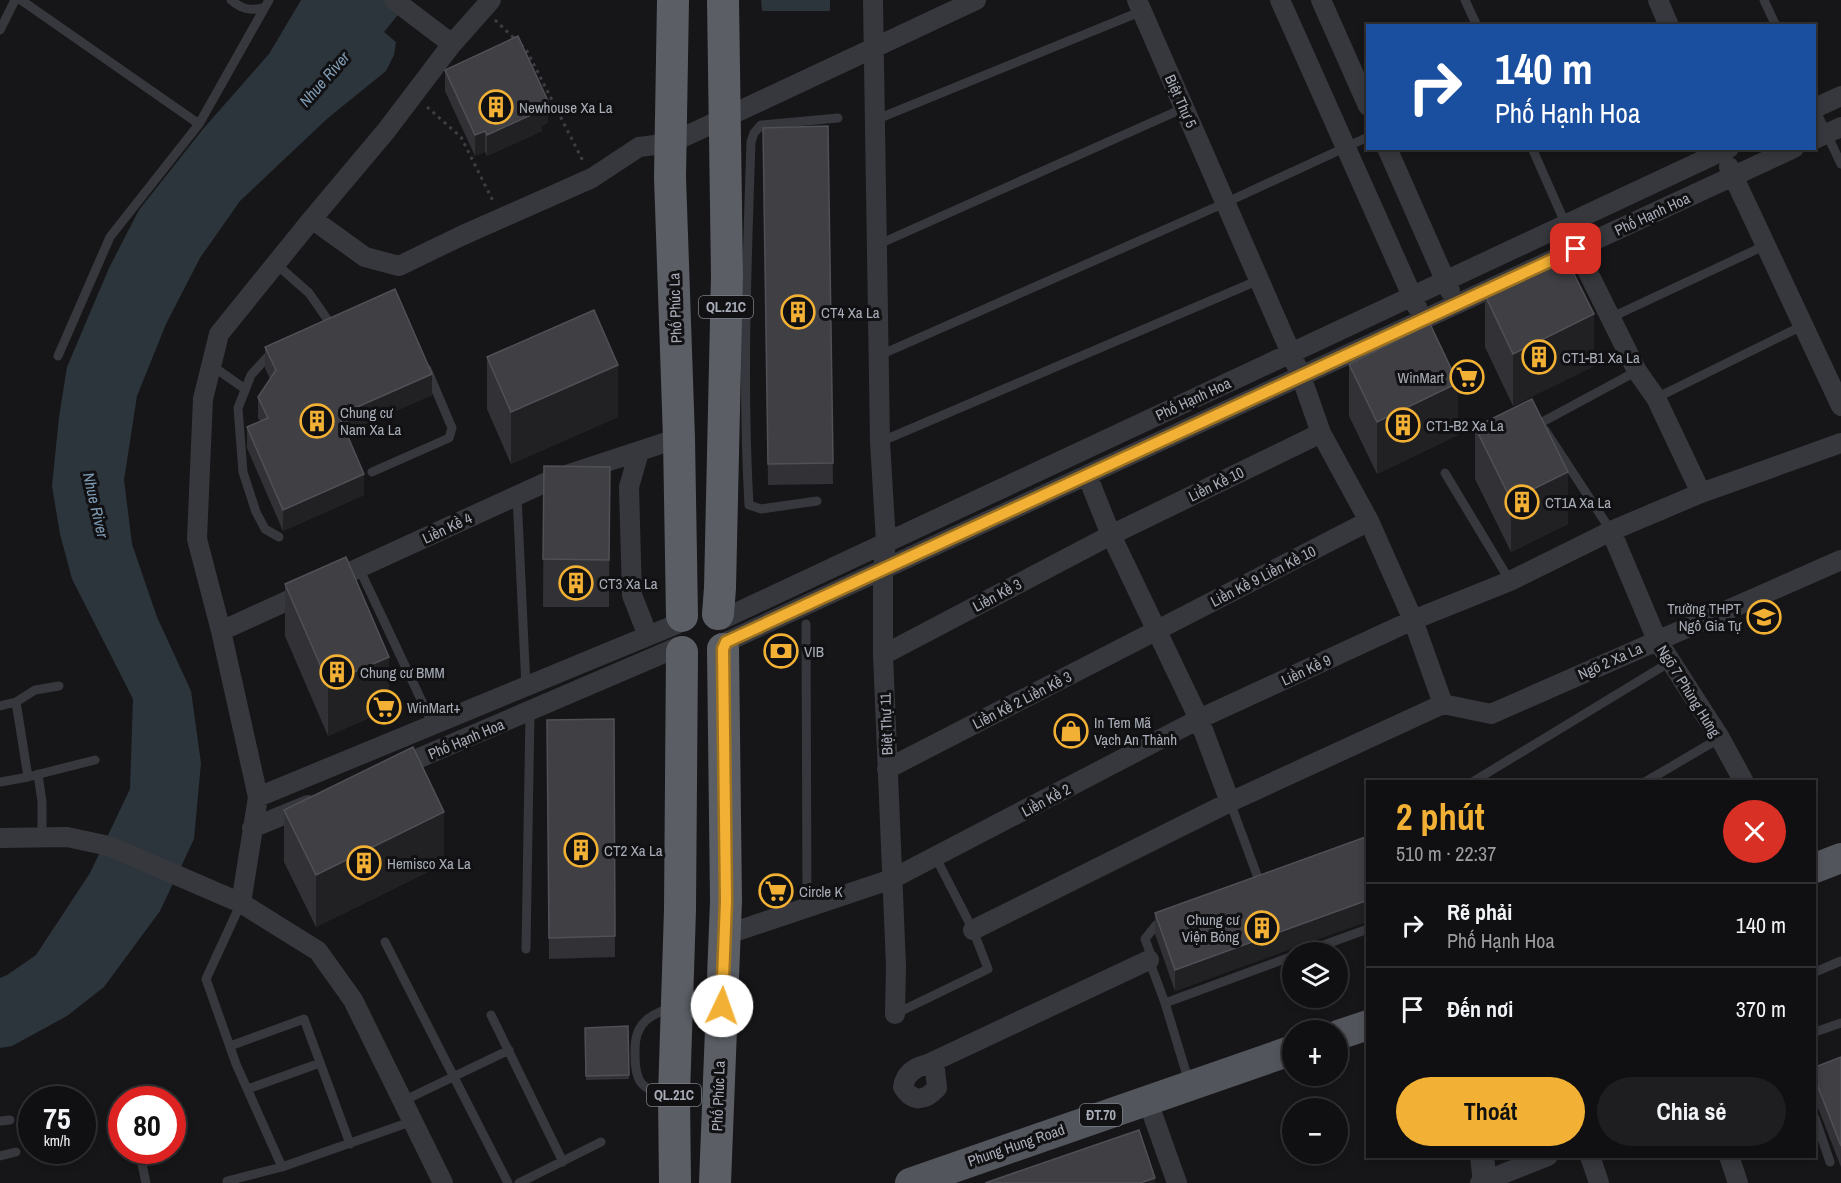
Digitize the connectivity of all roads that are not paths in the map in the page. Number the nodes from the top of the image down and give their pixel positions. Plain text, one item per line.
1 (15, 0) edge
2 (21, 0) edge
3 (231, 0) edge
4 (394, 0) edge
5 (673, 0) edge
6 (723, 0) edge
7 (873, 0) edge
8 (976, 0) edge
9 (1280, 0) edge
10 (1321, 0) edge
11 (1465, 0) edge
12 (1658, 0) edge
13 (1764, 0) edge
14 (266, 4) edge
15 (487, 4) edge
16 (1140, 6) edge
17 (1476, 24) edge
18 (1668, 24) edge
19 (1775, 24) edge
20 (0, 30) edge
21 (452, 44) junction
22 (873, 47) junction
23 (1841, 96) edge
24 (1366, 101) edge
25 (1184, 108) junction
26 (1816, 108) edge
27 (1816, 111) edge
28 (724, 118) junction
29 (838, 118) dead end
30 (875, 120) junction
31 (199, 124) junction
32 (1827, 133) edge
33 (1366, 138) edge
34 (671, 143) junction
35 (1346, 148) junction
36 (1388, 150) edge
37 (1533, 150) edge
38 (1724, 150) edge
39 (1790, 150) edge
40 (1841, 164) edge
41 (1734, 176) junction
42 (1225, 203) junction
43 (312, 219) junction
44 (1566, 225) junction
45 (877, 245) junction
46 (1766, 245) junction
47 (1576, 249) junction
48 (276, 264) junction
49 (1259, 280) junction
50 (1445, 281) junction
51 (1412, 296) junction
52 (1456, 305) junction
53 (735, 314) junction
54 (1610, 318) junction
55 (1423, 320) junction
56 (332, 326) edge
57 (1802, 326) junction
58 (278, 350) edge
59 (1291, 353) junction
60 (58, 356) dead end
61 (878, 356) junction
62 (425, 364) edge
63 (211, 365) junction
64 (1637, 371) junction
65 (1301, 376) junction
66 (245, 389) junction
67 (1656, 398) junction
68 (1841, 406) edge
69 (1541, 423) junction
70 (1524, 432) edge
71 (1321, 433) junction
72 (679, 438) junction
73 (880, 442) junction
74 (1841, 443) edge
75 (639, 452) junction
76 (372, 472) dead end
77 (1445, 473) dead end
78 (1087, 475) junction
79 (1701, 493) junction
80 (517, 496) junction
81 (817, 501) dead end
82 (1369, 521) junction
83 (1611, 531) junction
84 (1111, 535) junction
85 (279, 537) dead end
86 (886, 542) junction
87 (1841, 560) edge
88 (359, 568) junction
89 (883, 570) junction
90 (1510, 581) junction
91 (1413, 620) junction
92 (806, 624) dead end
93 (221, 631) junction
94 (722, 631) junction
95 (1156, 632) junction
96 (680, 635) junction
97 (648, 636) junction
98 (1657, 640) junction
99 (883, 655) junction
100 (1670, 662) junction
101 (59, 686) dead end
102 (526, 687) junction
103 (16, 702) junction
104 (1443, 704) junction
105 (0, 706) edge
106 (530, 712) junction
107 (1199, 719) junction
108 (433, 725) junction
109 (1720, 738) junction
110 (95, 760) dead end
111 (887, 769) junction
112 (38, 774) junction
113 (381, 774) edge
114 (28, 777) junction
115 (1476, 780) edge
116 (1648, 780) edge
117 (1743, 780) edge
118 (0, 782) edge
119 (328, 796) edge
120 (258, 797) junction
121 (1230, 802) junction
122 (252, 828) junction
123 (0, 838) edge
124 (42, 838) junction
125 (936, 858) junction
126 (1841, 858) edge
127 (1816, 868) edge
128 (892, 879) junction
129 (1272, 882) edge
130 (1261, 886) junction
131 (1251, 890) edge
132 (241, 903) junction
133 (807, 908) junction
134 (1178, 917) edge
135 (973, 930) junction
136 (1366, 930) edge
137 (725, 935) junction
138 (385, 942) dead end
139 (1332, 942) edge
140 (526, 949) dead end
141 (1149, 960) junction
142 (1282, 961) edge
143 (1841, 962) edge
144 (1816, 972) edge
145 (1165, 1003) junction
146 (895, 1014) joint
147 (492, 1015) dead end
148 (1841, 1023) edge
149 (1366, 1025) edge
150 (1348, 1031) edge
151 (1816, 1032) edge
152 (230, 1046) junction
153 (509, 1050) junction
154 (1282, 1054) edge
155 (320, 1063) junction
156 (928, 1064) dead end
157 (454, 1077) junction
158 (1189, 1085) junction
159 (248, 1089) junction
160 (1147, 1100) junction
161 (403, 1101) junction
162 (413, 1121) junction
163 (1816, 1121) edge
164 (601, 1142) dead end
165 (350, 1144) junction
166 (16, 1152) dead end
167 (0, 1156) edge
168 (1482, 1158) edge
169 (1543, 1158) edge
170 (1591, 1158) edge
171 (1730, 1158) edge
172 (563, 1162) junction
173 (1830, 1162) dead end
174 (142, 1164) edge
175 (282, 1167) junction
176 (227, 1181) dead end
177 (917, 1182) edge
178 (1484, 1182) edge
179 (146, 1183) edge
180 (443, 1183) edge
181 (508, 1183) edge
182 (519, 1183) edge
183 (675, 1183) edge
184 (715, 1183) edge
185 (1178, 1183) edge
186 (1599, 1183) edge
187 (1738, 1183) edge

1 - 20 lane
2 - 31 lane
3 - 14 lane
4 - 21 street
5 - 34 highway, Phố Phúc La / QL.21C
6 - 28 highway, Phố Phúc La / QL.21C
7 - 22 street, Biệt Thự 11
8 - 22 street
9 - 35 street
10 - 24 street
11 - 17 lane
12 - 18 street
13 - 19 lane
14 - 31 lane
15 - 21 street
16 - 25 street, Biệt Thự 5
16 - 30 lane
21 - 43 street
22 - 28 street
22 - 30 street, Biệt Thự 11
23 - 26 street
25 - 42 street, Biệt Thự 5
25 - 45 lane
27 - 32 lane
28 - 34 street
28 - 53 highway, Phố Phúc La / QL.21C
29 - 53 lane
30 - 45 street, Biệt Thự 11
31 - 60 lane
32 - 40 lane
33 - 35 lane
34 - 43 street
34 - 72 highway, Phố Phúc La / QL.21C
35 - 42 lane
35 - 51 street
36 - 50 street
37 - 44 lane
38 - 41 street
38 - 44 street, Phố Hạnh Hoa
39 - 41 street, Phố Hạnh Hoa
41 - 46 street
41 - 47 street, Phố Hạnh Hoa
42 - 49 street, Biệt Thự 5
42 - 61 lane
43 - 48 street
44 - 47 street
44 - 50 street, Phố Hạnh Hoa
45 - 61 street, Biệt Thự 11
46 - 54 lane
46 - 57 street
47 - 52 street, Phố Hạnh Hoa
47 - 54 street
48 - 56 lane
48 - 63 street
49 - 59 street, Biệt Thự 5
49 - 73 lane
50 - 51 street, Phố Hạnh Hoa
50 - 52 street
51 - 55 street
51 - 59 street, Phố Hạnh Hoa
52 - 55 street, Phố Hạnh Hoa
53 - 81 lane
53 - 94 highway, Phố Phúc La / QL.21C
54 - 64 street
55 - 65 street, Phố Hạnh Hoa
57 - 67 lane
57 - 68 street
58 - 66 lane
59 - 65 street, Biệt Thự 5
59 - 86 street, Phố Hạnh Hoa
61 - 73 street, Biệt Thự 11
62 - 76 lane
63 - 66 lane
63 - 93 street
64 - 67 street
64 - 69 lane
65 - 71 street, Biệt Thự 5
65 - 78 street, Phố Hạnh Hoa
66 - 85 lane
67 - 79 street
69 - 70 lane
69 - 83 lane
71 - 82 street, Biệt Thự 5
71 - 84 street, Liền Kề 10
72 - 75 street, Liền Kề 4
72 - 96 highway, Phố Phúc La / QL.21C
73 - 86 street, Biệt Thự 11
74 - 79 street, Liền Kề 9
75 - 80 street, Liền Kề 4
75 - 97 street
77 - 90 lane
78 - 84 street
78 - 89 street, Phố Hạnh Hoa
79 - 83 street, Liền Kề 9
80 - 88 street, Liền Kề 4
80 - 102 lane
82 - 91 street, Biệt Thự 5
82 - 95 street, Liền Kề 9 Liền Kề 10
83 - 90 street, Liền Kề 9
83 - 98 street, Ngõ 7 Phùng Hưng
84 - 95 street
84 - 99 street, Liền Kề 3
86 - 89 street, Biệt Thự 11
86 - 94 street, Phố Hạnh Hoa
87 - 98 street, Ngõ 2 Xa La
88 - 93 street, Liền Kề 4
88 - 108 lane
89 - 94 street, Phố Hạnh Hoa
89 - 99 street, Biệt Thự 11
90 - 91 street, Liền Kề 9
91 - 104 street, Biệt Thự 5
91 - 107 street, Liền Kề 9
92 - 133 lane
93 - 120 street
94 - 96 highway
94 - 96 highway
94 - 137 highway, Phố Phúc La / QL.21C
95 - 107 street
95 - 111 street, Liền Kề 2 Liền Kề 3
96 - 97 street, Phố Hạnh Hoa
96 - 106 street, Phố Hạnh Hoa
96 - 183 highway, Phố Phúc La / QL.21C
97 - 102 street, Phố Hạnh Hoa
98 - 100 street, Ngõ 7 Phùng Hưng
98 - 104 street, Ngõ 2 Xa La
99 - 111 street, Biệt Thự 11
100 - 109 street, Ngõ 7 Phùng Hưng
100 - 115 lane
101 - 103 lane
102 - 108 street, Phố Hạnh Hoa
103 - 105 lane
103 - 114 lane
104 - 121 street
106 - 113 street, Phố Hạnh Hoa
106 - 140 lane
107 - 121 street
107 - 125 street, Liền Kề 2
108 - 120 street, Phố Hạnh Hoa
109 - 116 lane
109 - 117 street, Ngõ 7 Phùng Hưng
110 - 112 lane
111 - 128 street, Biệt Thự 11
112 - 114 lane
112 - 124 lane
114 - 118 lane
119 - 122 street
120 - 122 street
121 - 130 lane
121 - 135 street
122 - 132 street
123 - 124 street
124 - 132 street
125 - 128 street, Liền Kề 2
125 - 135 lane
126 - 127 main road
128 - 133 street, Liền Kề 2
128 - 146 street, Biệt Thự 11
129 - 130 lane
130 - 131 lane
132 - 152 lane
132 - 161 street
133 - 137 street, Liền Kề 2
134 - 141 lane
135 - 146 lane
136 - 139 lane
137 - 184 highway, Phố Phúc La / QL.21C
138 - 157 lane
141 - 145 lane
141 - 156 street
142 - 145 lane
143 - 144 lane
145 - 158 lane
147 - 153 lane
148 - 151 lane
149 - 150 main road
152 - 155 lane
152 - 159 lane
153 - 157 lane
153 - 172 lane
154 - 158 main road, Phung Hung Road / ĐT.70
155 - 159 lane
155 - 165 lane
157 - 161 lane
157 - 181 lane
158 - 160 main road, Phung Hung Road / ĐT.70
159 - 175 lane
160 - 177 main road, Phung Hung Road / ĐT.70
160 - 185 street
161 - 162 street
162 - 165 lane
162 - 180 street
163 - 173 lane
164 - 172 lane
165 - 175 lane
166 - 167 lane
168 - 178 street
169 - 178 street
170 - 186 street
171 - 187 street
172 - 182 lane
174 - 179 lane
175 - 176 lane

